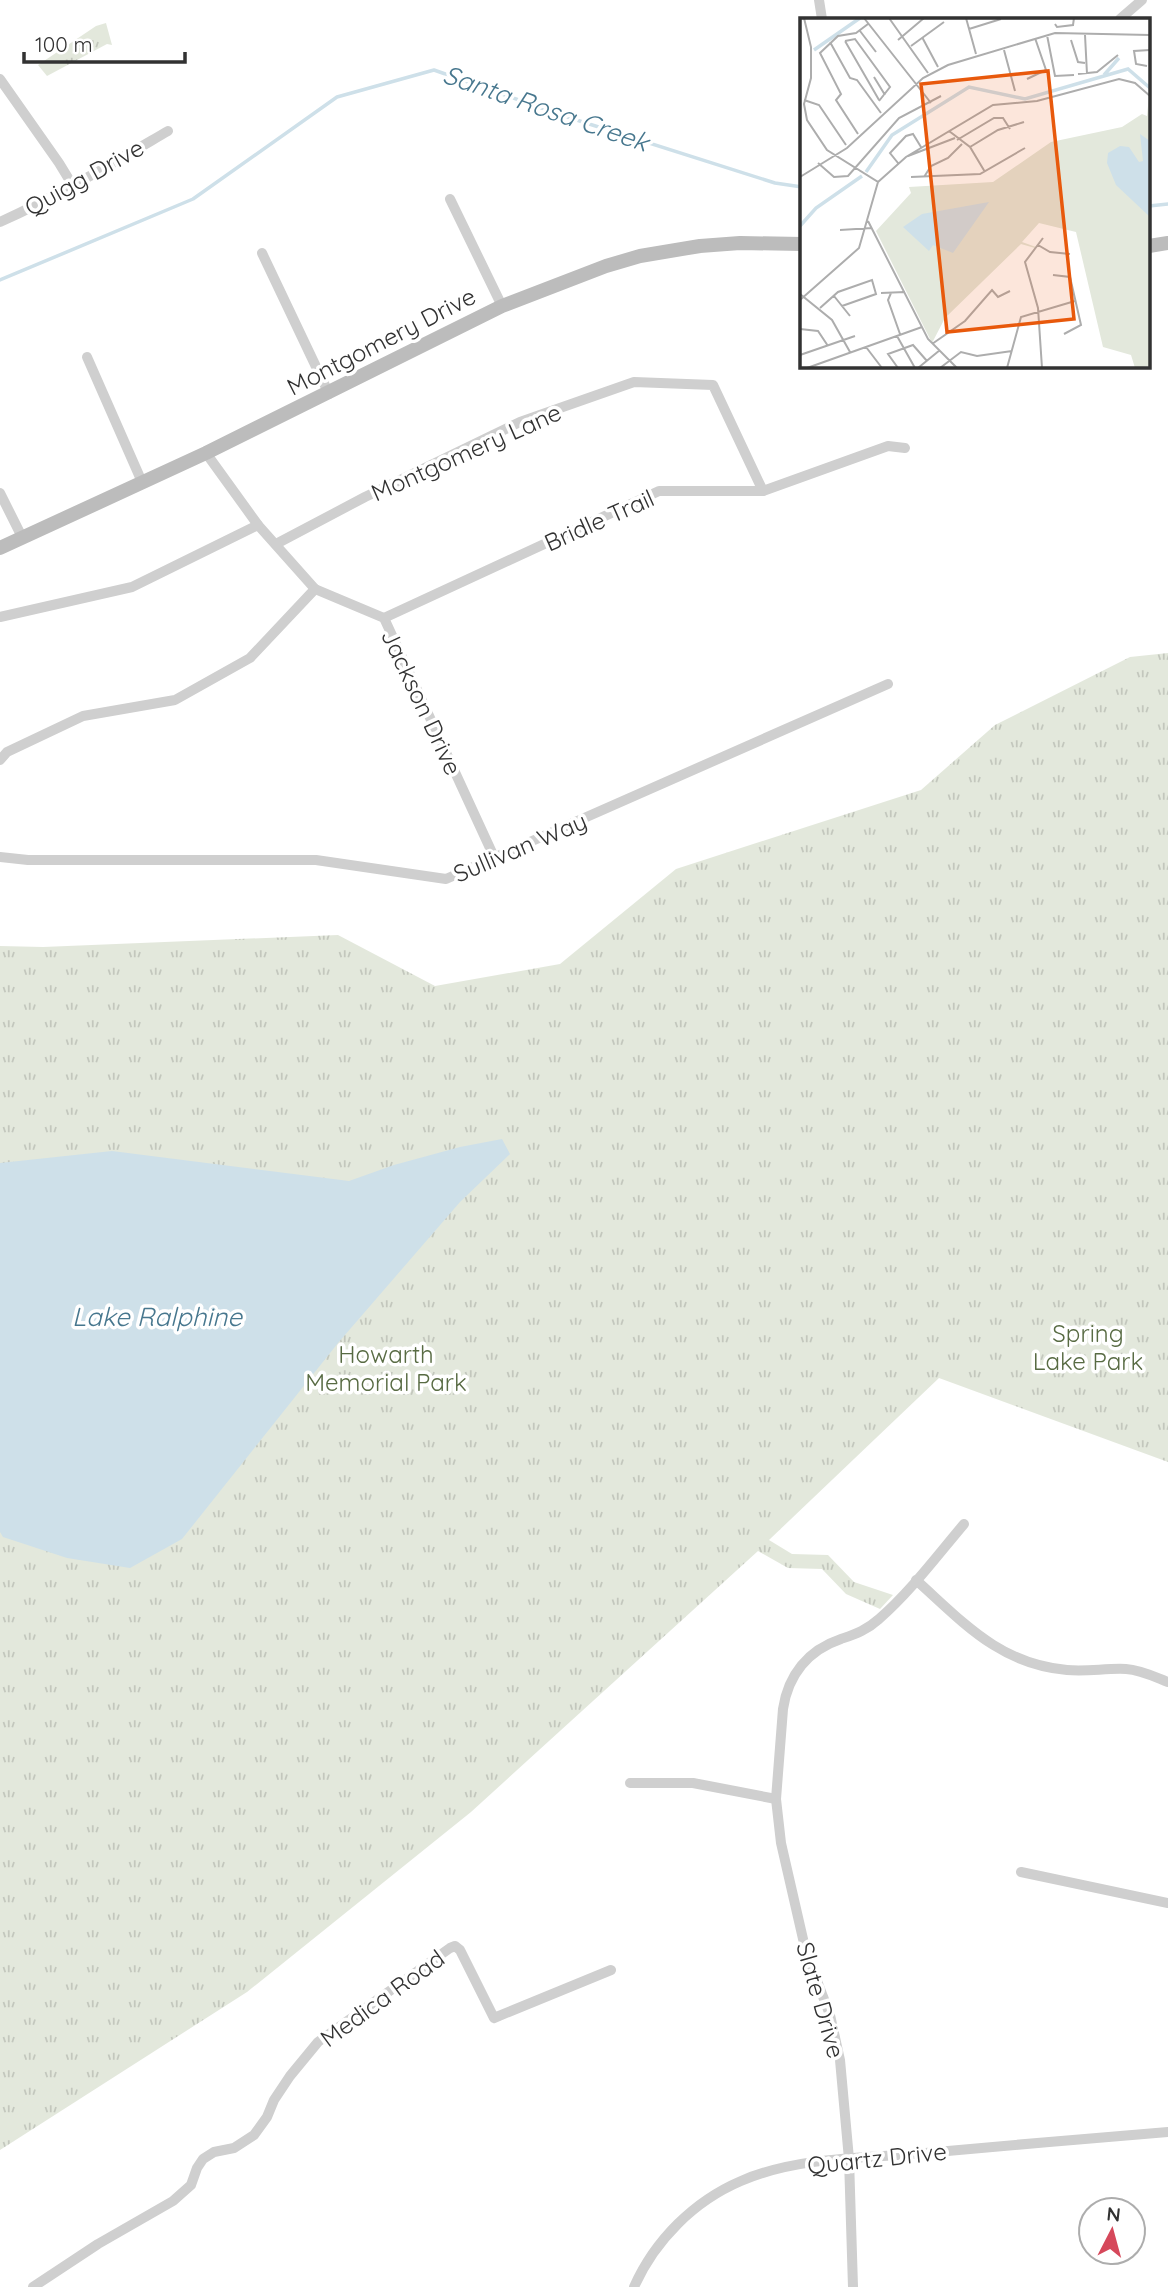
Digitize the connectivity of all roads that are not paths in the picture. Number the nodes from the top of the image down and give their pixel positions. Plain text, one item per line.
1 (819, 0) edge
2 (1142, 0) edge
3 (822, 18) edge
4 (1121, 18) edge
5 (0, 79) edge
6 (168, 131) dead end
7 (73, 186) junction
8 (450, 199) dead end
9 (0, 222) edge
10 (1168, 243) edge
11 (800, 244) edge
12 (1150, 246) edge
13 (262, 253) dead end
14 (502, 306) junction
15 (87, 358) dead end
16 (329, 394) junction
17 (905, 448) dead end
18 (206, 453) junction
19 (142, 482) junction
20 (763, 491) junction
21 (0, 493) edge
22 (258, 525) junction
23 (22, 537) junction
24 (276, 544) junction
25 (0, 548) edge
26 (315, 590) junction
27 (0, 617) edge
28 (384, 618) junction
29 (888, 684) dead end
30 (0, 760) edge
31 (0, 857) edge
32 (495, 859) junction
33 (964, 1524) dead end
34 (916, 1580) junction
35 (1168, 1682) edge
36 (630, 1783) dead end
37 (776, 1799) junction
38 (1021, 1872) dead end
39 (1168, 1903) edge
40 (611, 1970) dead end
41 (1168, 2132) edge
42 (849, 2159) junction
43 (33, 2287) edge
44 (635, 2287) edge
45 (853, 2287) edge

1 - 3 street
2 - 4 street
5 - 7 street
6 - 7 street, Quigg Drive
7 - 9 street, Quigg Drive
8 - 14 street
10 - 12 street
11 - 14 street, Montgomery Drive
13 - 16 street
14 - 16 street, Montgomery Drive
15 - 19 street
16 - 18 street, Montgomery Drive
17 - 20 street, Bridle Trail
18 - 19 street, Montgomery Drive
18 - 22 street, Jackson Drive
19 - 23 street, Montgomery Drive
20 - 24 street, Montgomery Lane
20 - 28 street, Bridle Trail
21 - 23 street
22 - 24 street, Jackson Drive
22 - 27 street
23 - 25 street, Montgomery Drive
24 - 26 street, Jackson Drive
26 - 28 street, Jackson Drive
26 - 30 street
28 - 32 street, Jackson Drive
29 - 32 street, Sullivan Way
31 - 32 street, Sullivan Way
33 - 34 street, Slate Drive
34 - 35 street
34 - 37 street, Slate Drive
36 - 37 street
37 - 42 street, Slate Drive
38 - 39 street
40 - 43 street, Medica Road
41 - 42 street, Quartz Drive
42 - 44 street, Quartz Drive
42 - 45 street, Slate Drive

